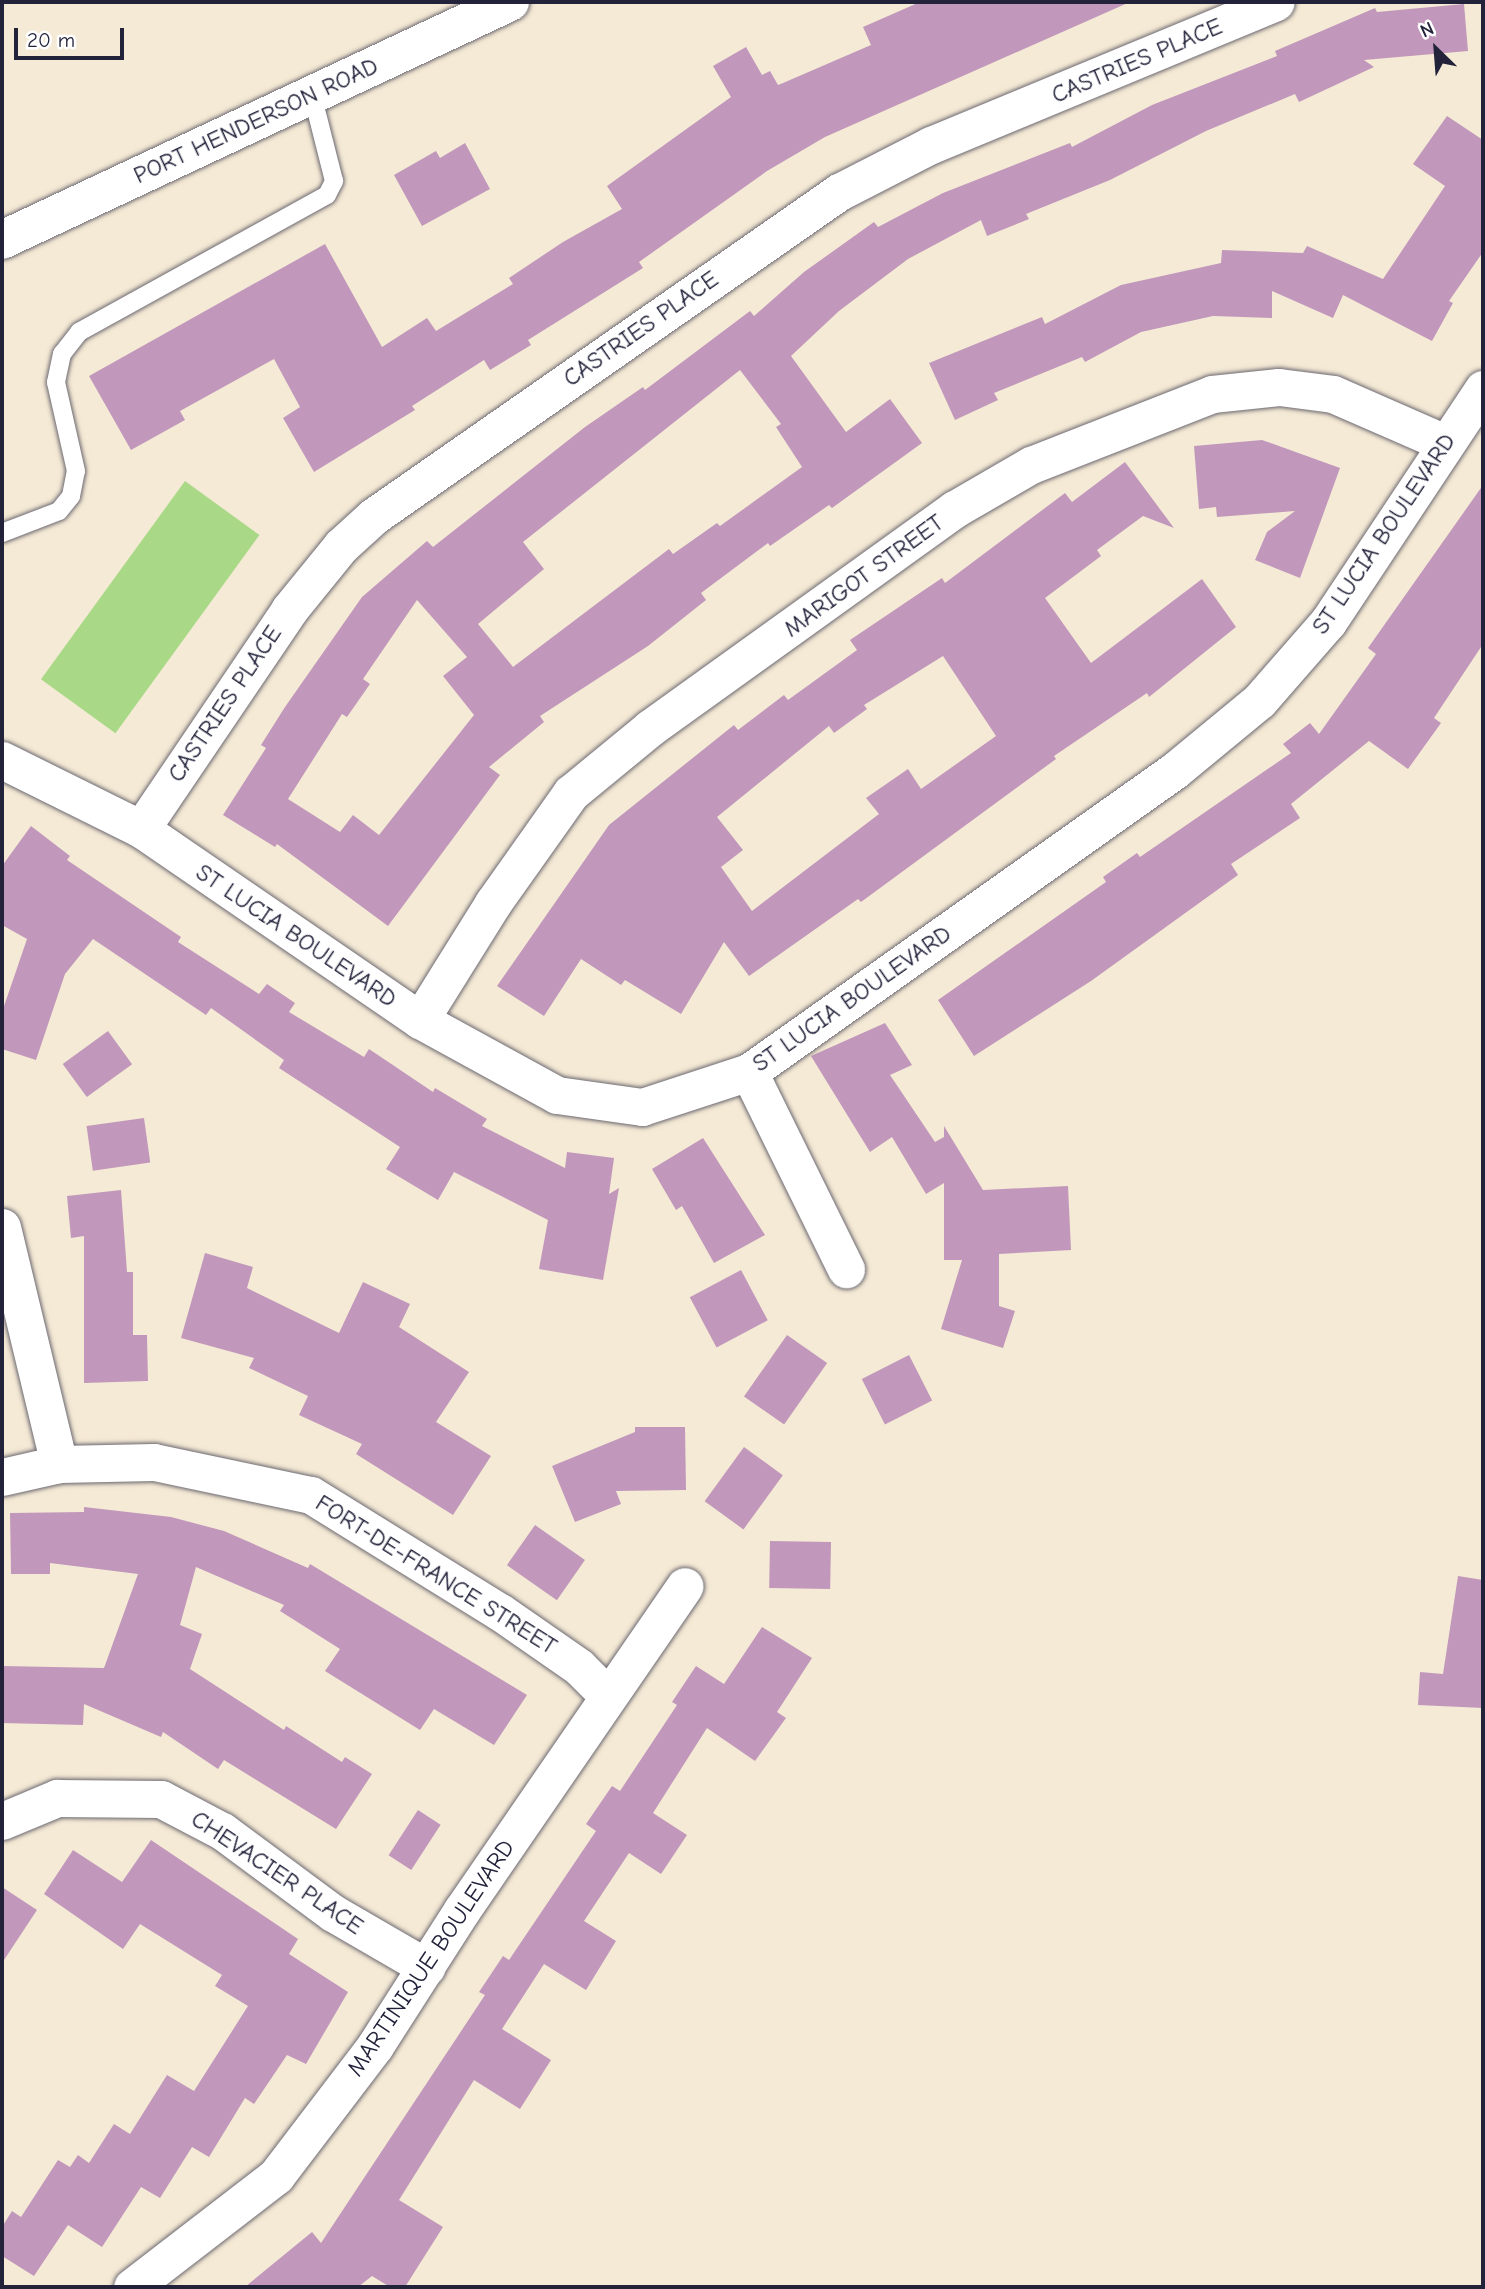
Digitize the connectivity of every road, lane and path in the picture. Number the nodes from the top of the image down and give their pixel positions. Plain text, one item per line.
1 (510, 2) edge
2 (1276, 2) edge
3 (312, 94) junction
4 (2, 240) edge
5 (1483, 389) edge
6 (1445, 443) junction
7 (2, 533) edge
8 (2, 760) edge
9 (141, 829) junction
10 (420, 1020) junction
11 (749, 1072) junction
12 (2, 1227) edge
13 (846, 1269) dead end
14 (59, 1464) junction
15 (2, 1477) edge
16 (685, 1586) dead end
17 (608, 1696) junction
18 (2, 1821) edge
19 (426, 1967) junction
20 (132, 2287) edge

1 - 3 street, PORT HENDERSON ROAD
2 - 9 street, CASTRIES PLACE
3 - 4 street, PORT HENDERSON ROAD
3 - 7 lane
5 - 6 street, ST LUCIA BOULEVARD
6 - 10 street, MARIGOT STREET
6 - 11 street, ST LUCIA BOULEVARD
8 - 9 street, ST LUCIA BOULEVARD
9 - 10 street, ST LUCIA BOULEVARD
10 - 11 street, ST LUCIA BOULEVARD
11 - 13 street
12 - 14 street
14 - 15 street, FORT-DE-FRANCE STREET
14 - 17 street, FORT-DE-FRANCE STREET
16 - 17 street, MARTINIQUE BOULEVARD
17 - 19 street, MARTINIQUE BOULEVARD
18 - 19 street, CHEVACIER PLACE
19 - 20 street, MARTINIQUE BOULEVARD

